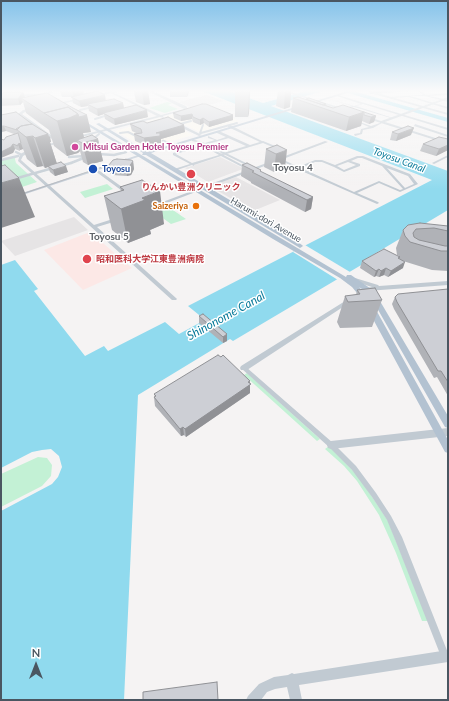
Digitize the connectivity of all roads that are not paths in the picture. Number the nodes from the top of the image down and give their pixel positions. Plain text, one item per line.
1 (34, 124) edge
2 (90, 124) edge
3 (97, 124) edge
4 (132, 124) edge
5 (176, 124) edge
6 (235, 124) edge
7 (242, 124) edge
8 (363, 124) edge
9 (379, 124) edge
10 (386, 124) edge
11 (387, 124) edge
12 (419, 124) edge
13 (430, 124) edge
14 (203, 125) dead end
15 (415, 125) junction
16 (438, 126) junction
17 (231, 127) junction
18 (372, 127) junction
19 (406, 129) junction
20 (448, 129) edge
21 (108, 130) junction
22 (429, 130) junction
23 (218, 132) junction
24 (100, 133) junction
25 (120, 133) dead end
26 (132, 134) junction
27 (200, 134) junction
28 (419, 134) junction
29 (355, 135) dead end
30 (124, 136) dead end
31 (448, 136) edge
32 (209, 137) dead end
33 (228, 137) junction
34 (140, 138) edge
35 (192, 139) junction
36 (216, 140) junction
37 (163, 141) dead end
38 (59, 142) junction
39 (263, 142) junction
40 (326, 142) dead end
41 (447, 142) edge
42 (88, 143) edge
43 (168, 143) dead end
44 (204, 144) junction
45 (249, 146) junction
46 (16, 152) dead end
47 (126, 152) dead end
48 (145, 152) junction
49 (84, 153) edge
50 (226, 154) junction
51 (292, 154) junction
52 (93, 155) edge
53 (138, 155) junction
54 (221, 156) junction
55 (448, 156) edge
56 (74, 158) junction
57 (78, 158) junction
58 (278, 159) junction
59 (1, 160) edge
60 (349, 161) junction
61 (70, 162) junction
62 (433, 163) dead end
63 (193, 165) junction
64 (383, 165) junction
65 (335, 166) junction
66 (298, 168) junction
67 (252, 169) junction
68 (96, 170) junction
69 (175, 170) junction
70 (8, 181) edge
71 (45, 185) junction
72 (202, 186) junction
73 (405, 189) junction
74 (194, 190) junction
75 (354, 193) junction
76 (131, 195) edge
77 (1, 200) edge
78 (226, 200) junction
79 (377, 203) dead end
80 (217, 204) junction
81 (147, 206) edge
82 (124, 215) edge
83 (250, 215) junction
84 (241, 218) junction
85 (93, 227) junction
86 (299, 248) junction
87 (344, 276) junction
88 (355, 280) junction
89 (448, 283) edge
90 (394, 287) junction
91 (448, 287) edge
92 (367, 292) junction
93 (174, 299) dead end
94 (244, 368) joint
95 (448, 424) edge
96 (444, 433) edge
97 (331, 445) junction
98 (448, 449) edge
99 (447, 656) edge
100 (292, 679) junction
101 (252, 700) edge
102 (296, 700) edge

1 - 38 street
2 - 24 main road, Harumi-dori Avenue
3 - 21 main road, Harumi-dori Avenue
4 - 21 street
5 - 27 street
6 - 27 street
7 - 17 main road
8 - 18 street
9 - 18 street
10 - 28 street
11 - 19 street
12 - 15 street
13 - 16 street
14 - 27 street
15 - 19 street
15 - 22 street
16 - 20 street
16 - 22 street
17 - 23 main road
17 - 27 main road
17 - 39 street
18 - 29 street
19 - 28 street
21 - 24 street
21 - 48 main road, Harumi-dori Avenue
22 - 28 street
22 - 31 street
23 - 33 street
23 - 35 main road
24 - 38 street
24 - 42 street
24 - 53 main road, Harumi-dori Avenue
25 - 26 street
26 - 30 street
26 - 34 street
27 - 35 main road
28 - 41 street
32 - 36 street
33 - 36 street
33 - 45 street
35 - 44 street
35 - 48 main road
36 - 44 street
37 - 43 street
38 - 71 street
39 - 45 street
39 - 51 street
40 - 51 street
44 - 50 street
44 - 54 street
44 - 63 street
45 - 50 street
46 - 59 street
47 - 52 street
48 - 53 main road
48 - 69 main road, Harumi-dori Avenue
49 - 57 street
50 - 54 street
50 - 67 street
51 - 58 street
53 - 68 main road
53 - 71 main road
53 - 74 main road, Harumi-dori Avenue
54 - 63 street
54 - 67 street
55 - 62 street
56 - 57 street
56 - 57 street
56 - 61 street
57 - 61 street
58 - 66 street
58 - 67 street
60 - 64 street
60 - 65 street
60 - 65 street
61 - 70 street, bridge
63 - 69 street
64 - 73 street
64 - 73 street
65 - 66 street
66 - 75 street
67 - 72 street
68 - 71 main road
68 - 76 street
69 - 72 main road, Harumi-dori Avenue
71 - 77 main road
71 - 85 street
72 - 74 street
72 - 78 main road, Harumi-dori Avenue
73 - 75 street
74 - 80 main road, Harumi-dori Avenue
74 - 81 street
75 - 79 street
78 - 80 main road
78 - 83 main road, Harumi-dori Avenue
80 - 84 main road, Harumi-dori Avenue
82 - 85 street
83 - 84 main road
83 - 86 main road, Harumi-dori Avenue
84 - 86 main road, Harumi-dori Avenue
85 - 93 street
86 - 87 main road, Harumi-dori Avenue
87 - 88 main road, Harumi-dori Avenue
87 - 92 main road, Harumi-dori Avenue
88 - 90 street
88 - 92 main road, Harumi-dori Avenue
89 - 90 street
90 - 92 street
91 - 92 street
92 - 94 street
92 - 95 main road, Harumi-dori Avenue
92 - 96 main road, Harumi-dori Avenue
94 - 97 street
96 - 97 street
96 - 98 main road, Harumi-dori Avenue
97 - 99 street
99 - 100 street
100 - 101 street
100 - 102 street

